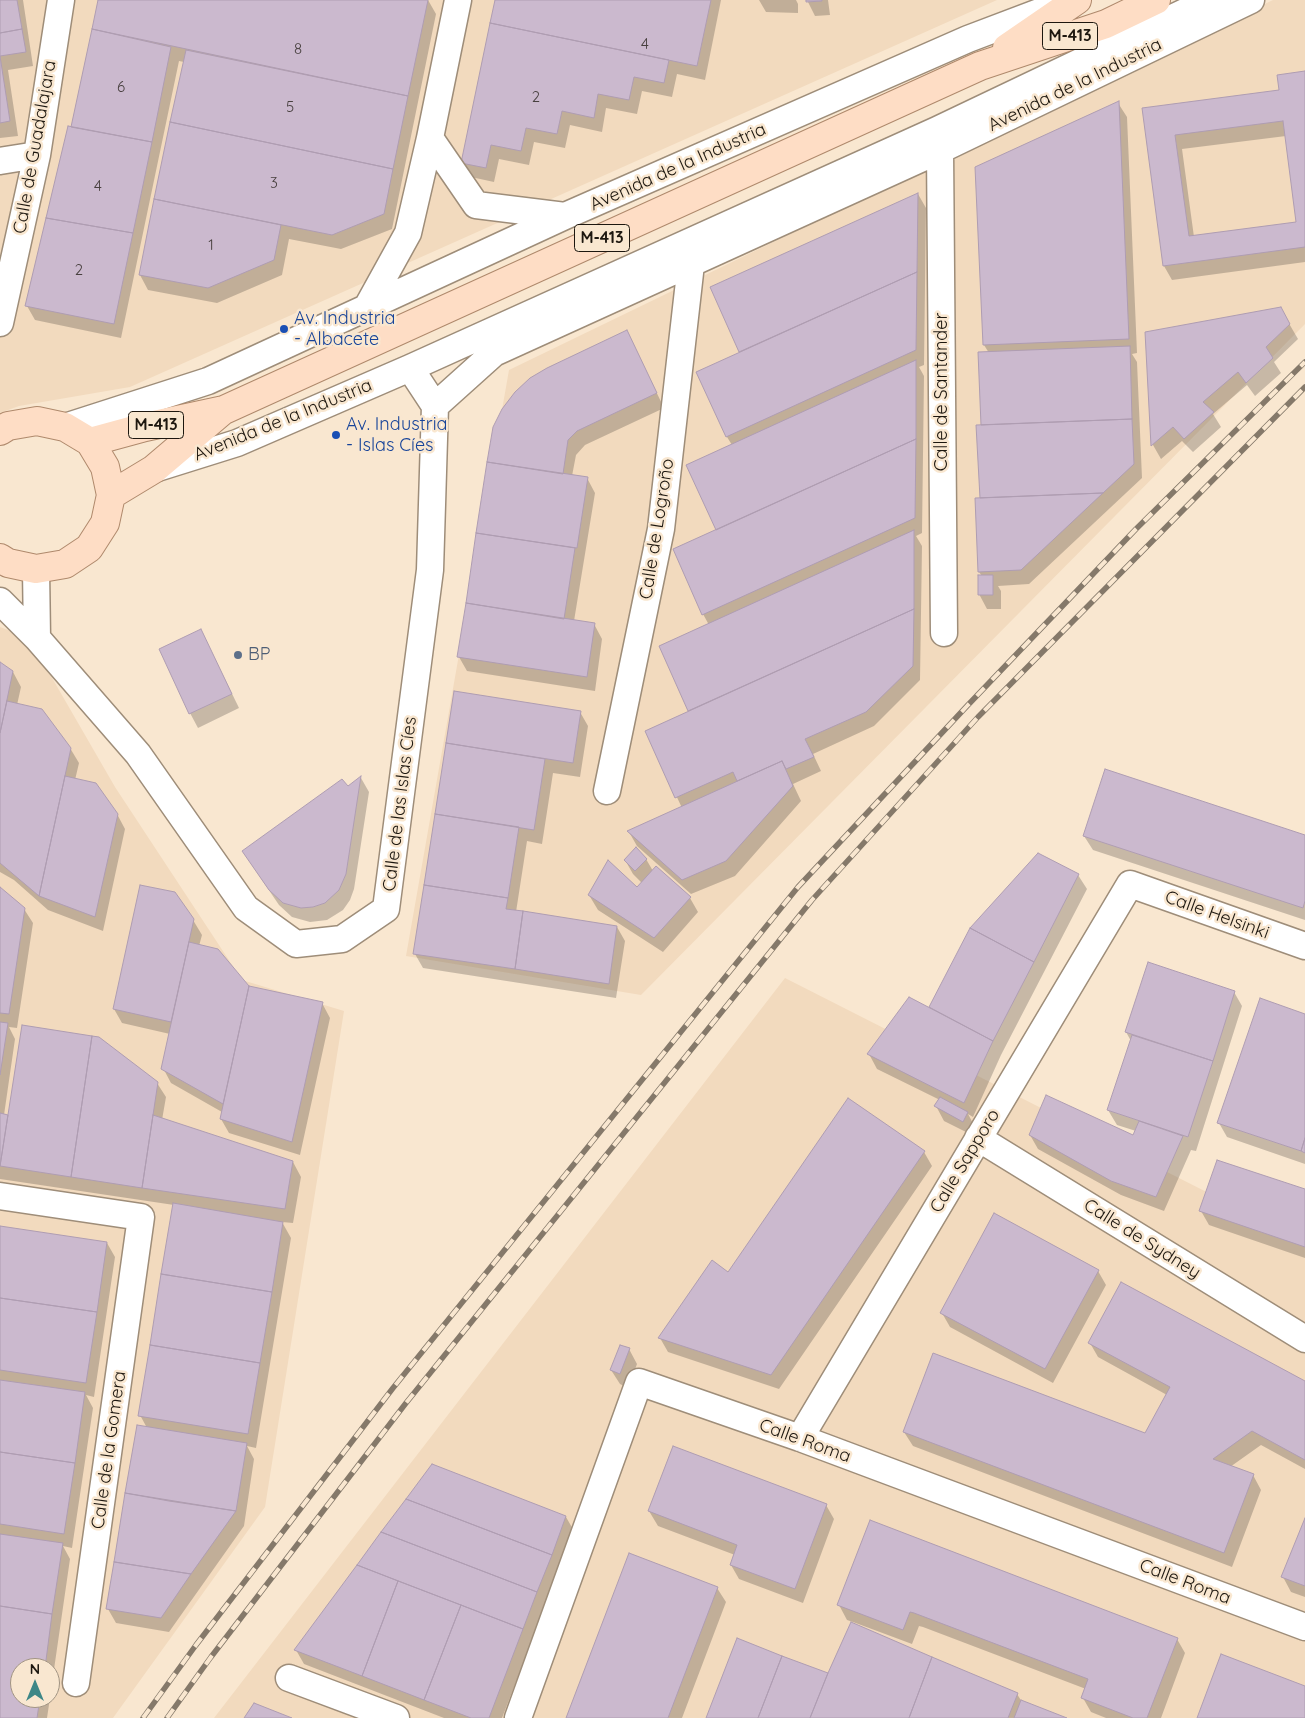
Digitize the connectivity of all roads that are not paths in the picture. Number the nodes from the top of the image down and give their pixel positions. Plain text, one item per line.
1 (60, 0) edge
2 (458, 0) edge
3 (1070, 0) edge
4 (1077, 0) edge
5 (1156, 0) edge
6 (1210, 0) edge
7 (1251, 0) edge
8 (980, 66) junction
9 (430, 138) junction
10 (940, 150) junction
11 (36, 155) junction
12 (0, 161) edge
13 (565, 216) junction
14 (691, 264) junction
15 (366, 309) junction
16 (0, 323) edge
17 (410, 368) junction
18 (435, 406) junction
19 (224, 410) junction
20 (65, 426) junction
21 (0, 431) edge
22 (90, 442) junction
23 (154, 469) junction
24 (111, 495) junction
25 (0, 558) edge
26 (36, 569) junction
27 (0, 601) edge
28 (944, 633) dead end
29 (37, 638) junction
30 (606, 791) dead end
31 (1130, 884) joint
32 (1305, 946) edge
33 (978, 1138) junction
34 (0, 1196) edge
35 (1305, 1339) edge
36 (800, 1438) junction
37 (1305, 1627) edge
38 (289, 1678) dead end
39 (76, 1683) dead end
40 (396, 1718) edge
41 (518, 1718) edge

1 - 11 street, Calle de Guadalajara
2 - 9 street
3 - 13 street, Avenida de la Industria
4 - 8 main road, M-413
5 - 8 main road, M-413
6 - 17 street, Avenida de la Industria
7 - 10 street, Avenida de la Industria
8 - 19 main road, Avenida de la Industria / M-413
9 - 13 street
9 - 15 street
10 - 14 street, Avenida de la Industria
10 - 28 street, Calle de Santander
11 - 12 street
11 - 16 street, Calle de Guadalajara
13 - 15 street, Avenida de la Industria
14 - 18 street, Avenida de la Industria
14 - 30 street, Calle de Logroño
15 - 20 street, Avenida de la Industria
17 - 18 street
17 - 23 street, Avenida de la Industria
18 - 29 street, Calle de las Islas Cíes
19 - 22 main road, Avenida de la Industria / M-413
19 - 23 main road, Avenida de la Industria / M-413
20 - 21 main road
20 - 22 main road
22 - 24 main road
23 - 24 main road, Avenida de la Industria / M-413
24 - 26 main road
25 - 26 main road
26 - 29 street
27 - 29 street, Calle de las Islas Cíes
31 - 32 street, Calle Helsinki
31 - 33 street, Calle Sapporo
33 - 35 street, Calle de Sydney
33 - 36 street, Calle Sapporo
34 - 39 street, Calle de la Gomera
36 - 37 street, Calle Roma
36 - 41 street, Calle Roma
38 - 40 street

